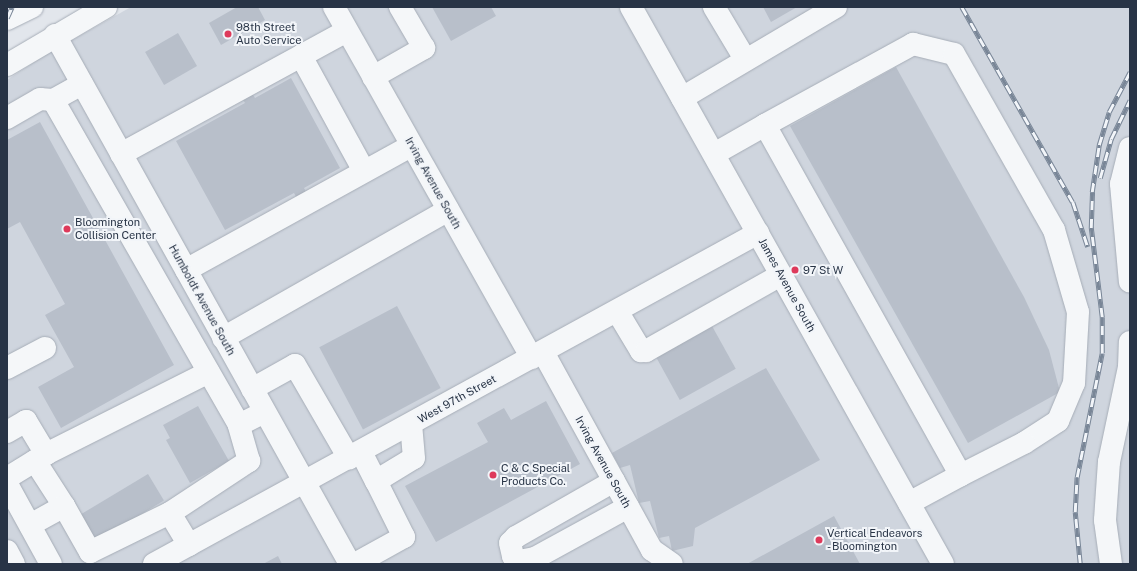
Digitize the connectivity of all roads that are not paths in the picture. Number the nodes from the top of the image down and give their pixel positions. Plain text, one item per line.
1 (32, 7) edge
2 (106, 7) edge
3 (334, 7) edge
4 (400, 7) edge
5 (631, 7) edge
6 (714, 7) edge
7 (836, 7) edge
8 (7, 19) edge
9 (347, 31) junction
10 (55, 35) junction
11 (301, 56) junction
12 (745, 59) junction
13 (7, 65) edge
14 (373, 77) junction
15 (82, 84) junction
16 (682, 98) junction
17 (53, 100) junction
18 (7, 118) edge
19 (765, 125) junction
20 (107, 129) junction
21 (79, 145) junction
22 (411, 146) junction
23 (1130, 148) edge
24 (121, 154) junction
25 (714, 154) junction
26 (364, 171) junction
27 (448, 210) junction
28 (153, 211) junction
29 (126, 227) junction
30 (758, 233) junction
31 (172, 247) junction
32 (147, 264) junction
33 (186, 270) junction
34 (781, 274) junction
35 (1130, 282) edge
36 (197, 291) junction
37 (172, 307) junction
38 (617, 312) junction
39 (220, 331) junction
40 (191, 341) junction
41 (1130, 342) edge
42 (45, 348) dead end
43 (537, 355) junction
44 (7, 368) edge
45 (209, 372) junction
46 (252, 389) junction
47 (264, 412) junction
48 (411, 424) junction
49 (239, 425) junction
50 (7, 432) edge
51 (355, 455) junction
52 (41, 457) junction
53 (961, 475) junction
54 (7, 478) edge
55 (376, 481) junction
56 (614, 481) junction
57 (304, 483) junction
58 (10, 495) edge
59 (909, 503) junction
60 (64, 506) junction
61 (628, 507) junction
62 (170, 513) junction
63 (30, 525) junction
64 (189, 545) junction
65 (7, 551) edge
66 (14, 564) edge
67 (51, 564) edge
68 (154, 564) edge
69 (350, 564) edge
70 (355, 564) edge
71 (672, 564) edge
72 (943, 564) edge
73 (1111, 564) edge

1 - 8 street
2 - 10 street
3 - 9 street, Irving Avenue South
4 - 14 street
5 - 16 street, James Avenue South
6 - 12 street
7 - 12 street
9 - 11 street
9 - 14 street, Irving Avenue South
10 - 13 street
10 - 15 street, Humboldt Avenue South
11 - 24 street
11 - 26 street
12 - 16 street
14 - 22 street, Irving Avenue South
15 - 17 street
15 - 20 street, Humboldt Avenue South
16 - 25 street, James Avenue South
17 - 18 street
17 - 21 street
19 - 25 street
19 - 53 street
19 - 53 street
20 - 21 street
20 - 24 street, Humboldt Avenue South
21 - 29 street
22 - 26 street
22 - 27 street, Irving Avenue South
23 - 35 street
24 - 28 street, Humboldt Avenue South
25 - 30 street, James Avenue South
26 - 33 street
27 - 39 street
27 - 43 street, Irving Avenue South
28 - 29 street
28 - 31 street, Humboldt Avenue South
29 - 32 street
30 - 34 street, James Avenue South
30 - 38 street, West 97th Street
31 - 32 street
31 - 33 street, Humboldt Avenue South
32 - 37 street
33 - 36 street, Humboldt Avenue South
34 - 38 street
34 - 59 street, James Avenue South
36 - 37 street
36 - 39 street, Humboldt Avenue South
37 - 40 street
38 - 43 street, West 97th Street
39 - 40 street
39 - 46 street, Humboldt Avenue South
40 - 45 street
41 - 73 street
42 - 44 street
43 - 48 street, West 97th Street
43 - 56 street, Irving Avenue South
45 - 49 street
45 - 52 street
46 - 47 street, Humboldt Avenue South
46 - 51 street
47 - 49 street
47 - 57 street, Humboldt Avenue South
48 - 51 street, West 97th Street
48 - 55 street
49 - 62 street
50 - 52 street
51 - 55 street
51 - 57 street, West 97th Street
52 - 54 street
52 - 60 street
53 - 59 street
55 - 70 street
56 - 61 street, Irving Avenue South
56 - 61 street
57 - 64 street, West 97th Street
57 - 69 street, Humboldt Avenue South
58 - 63 street
59 - 72 street, James Avenue South
60 - 62 street
60 - 63 street
61 - 71 street, Irving Avenue South
62 - 64 street
63 - 67 street
64 - 68 street, West 97th Street
65 - 66 street

